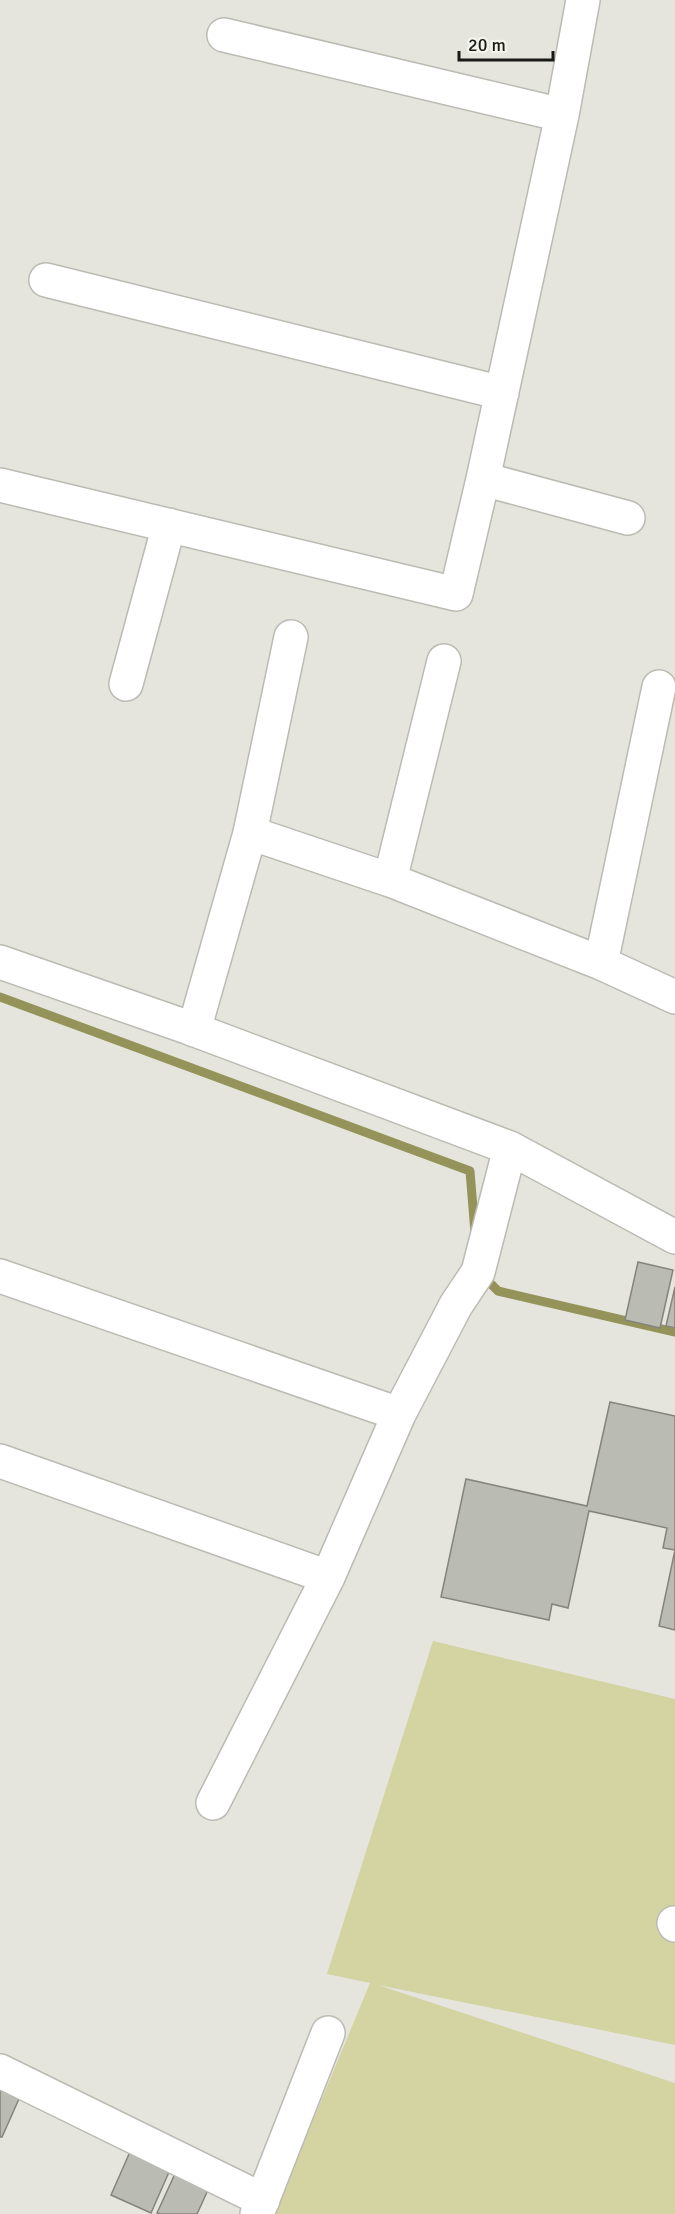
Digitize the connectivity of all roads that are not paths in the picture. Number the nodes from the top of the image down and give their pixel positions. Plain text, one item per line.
1 (583, 0) edge
2 (224, 34) dead end
3 (562, 114) junction
4 (46, 280) dead end
5 (502, 393) junction
6 (483, 479) junction
7 (0, 485) edge
8 (628, 518) dead end
9 (169, 525) junction
10 (291, 637) dead end
11 (444, 661) dead end
12 (126, 684) dead end
13 (659, 687) dead end
14 (250, 832) junction
15 (390, 880) junction
16 (0, 962) edge
17 (601, 963) junction
18 (675, 997) edge
19 (194, 1030) junction
20 (510, 1148) junction
21 (675, 1237) edge
22 (0, 1276) edge
23 (399, 1414) junction
24 (0, 1461) edge
25 (328, 1577) junction
26 (213, 1803) dead end
27 (328, 2033) dead end
28 (0, 2071) edge
29 (260, 2207) edge

1 - 3 street
2 - 3 street
3 - 5 street
4 - 5 street
5 - 6 street
6 - 8 street
6 - 9 street
7 - 9 street
9 - 12 street
10 - 14 street
11 - 15 street
13 - 17 street
14 - 15 street
14 - 19 street
15 - 17 street
16 - 19 street
17 - 18 street
19 - 20 street
20 - 21 street
20 - 23 street
22 - 23 street
23 - 25 street
24 - 25 street
25 - 26 street
27 - 29 street
28 - 29 street

